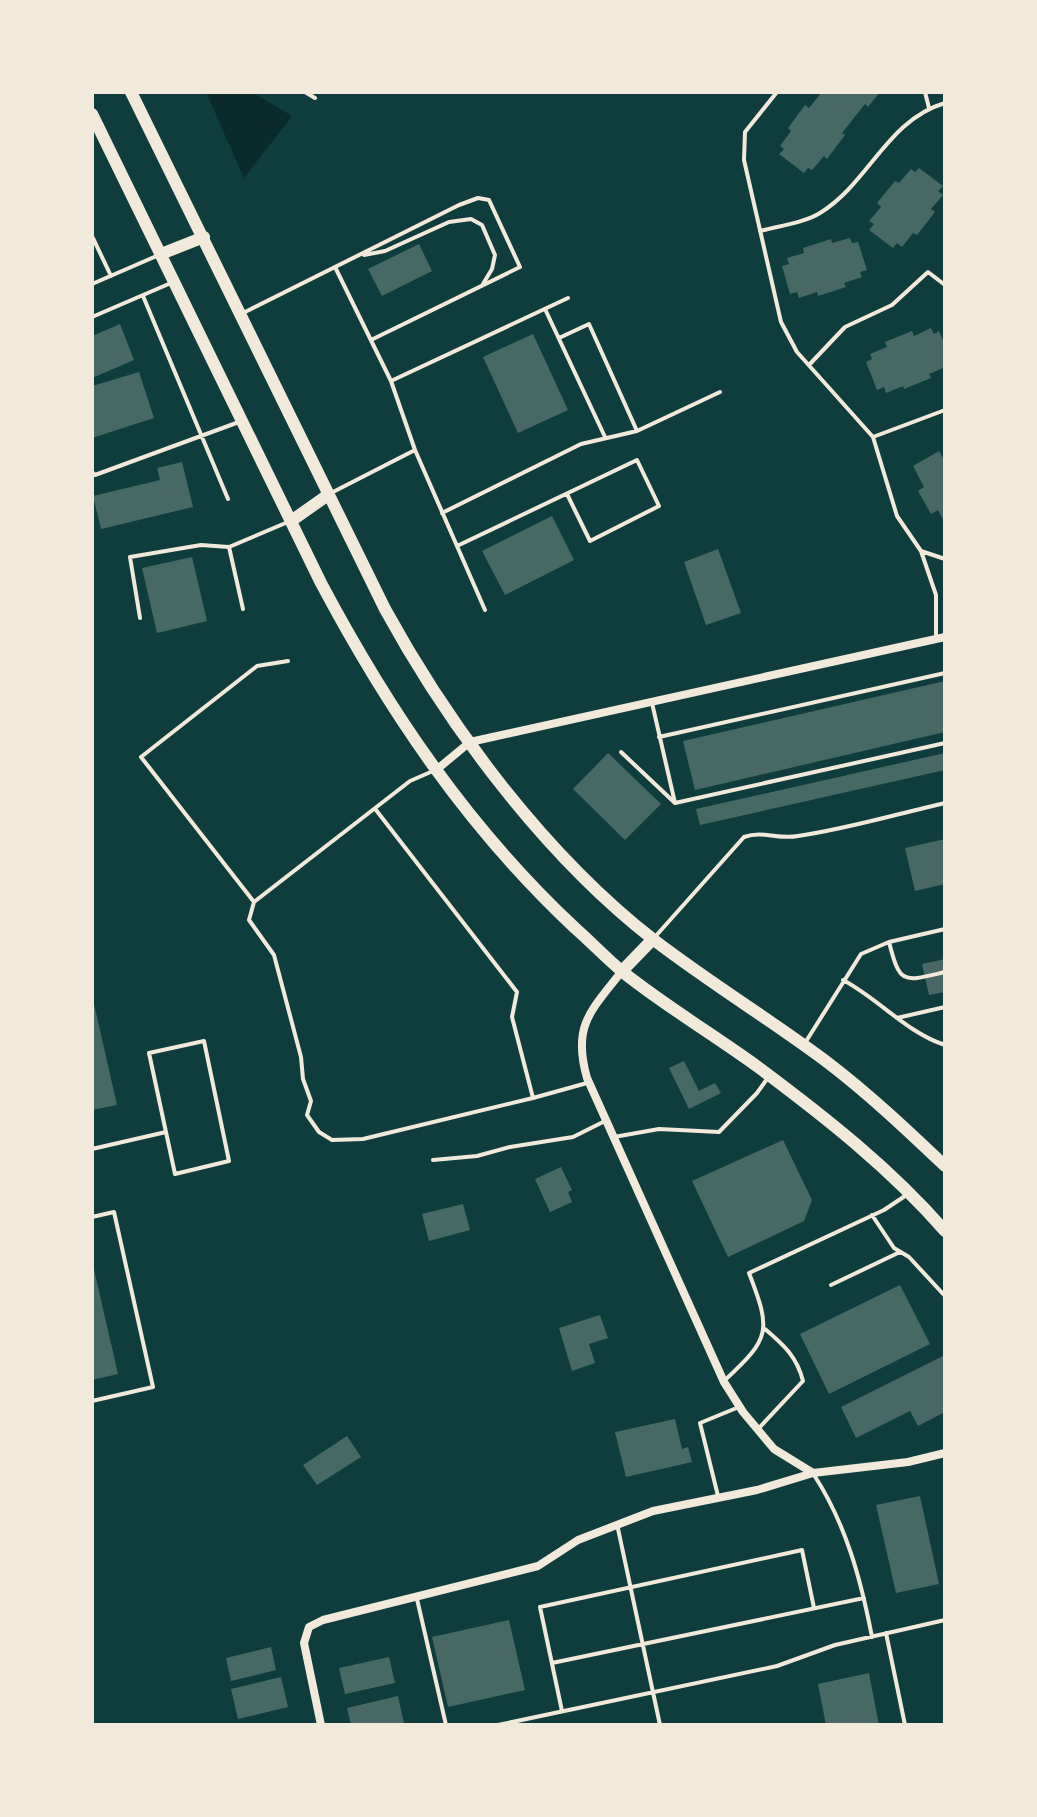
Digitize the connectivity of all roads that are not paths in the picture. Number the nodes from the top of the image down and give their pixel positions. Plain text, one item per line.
1 (131, 92) edge
2 (305, 92) edge
3 (777, 92) edge
4 (925, 92) edge
5 (315, 98) dead end
6 (945, 103) edge
7 (929, 108) junction
8 (92, 114) edge
9 (760, 231) junction
10 (92, 236) edge
11 (204, 237) junction
12 (161, 254) junction
13 (358, 256) junction
14 (335, 267) junction
15 (111, 276) junction
16 (174, 282) junction
17 (92, 284) edge
18 (945, 285) edge
19 (482, 286) junction
20 (143, 296) junction
21 (568, 298) dead end
22 (545, 309) junction
23 (241, 314) junction
24 (92, 317) edge
25 (559, 338) junction
26 (371, 340) junction
27 (809, 365) junction
28 (391, 381) junction
29 (720, 392) dead end
30 (945, 410) edge
31 (242, 420) junction
32 (637, 431) junction
33 (201, 436) junction
34 (605, 437) junction
35 (873, 437) junction
36 (415, 450) junction
37 (92, 472) edge
38 (567, 494) junction
39 (328, 495) junction
40 (228, 499) dead end
41 (442, 513) junction
42 (291, 521) junction
43 (457, 546) junction
44 (229, 547) junction
45 (921, 551) junction
46 (945, 559) edge
47 (243, 609) dead end
48 (485, 610) dead end
49 (140, 618) dead end
50 (941, 638) edge
51 (288, 661) dead end
52 (945, 673) edge
53 (652, 703) junction
54 (659, 737) junction
55 (470, 742) junction
56 (945, 743) edge
57 (621, 752) dead end
58 (435, 771) junction
59 (675, 803) junction
60 (945, 803) edge
61 (376, 810) junction
62 (254, 902) junction
63 (945, 929) edge
64 (653, 939) junction
65 (889, 942) junction
66 (622, 971) junction
67 (945, 972) edge
68 (843, 980) junction
69 (945, 1007) edge
70 (897, 1018) junction
71 (803, 1045) junction
72 (945, 1045) edge
73 (769, 1076) junction
74 (589, 1083) junction
75 (533, 1098) junction
76 (606, 1120) junction
77 (166, 1132) junction
78 (614, 1137) junction
79 (92, 1149) edge
80 (433, 1160) dead end
81 (943, 1161) edge
82 (911, 1192) junction
83 (872, 1215) junction
84 (92, 1217) edge
85 (945, 1231) edge
86 (900, 1252) junction
87 (831, 1285) dead end
88 (945, 1296) edge
89 (764, 1328) junction
90 (724, 1382) junction
91 (92, 1401) edge
92 (739, 1407) junction
93 (758, 1430) junction
94 (945, 1453) edge
95 (813, 1473) junction
96 (718, 1497) junction
97 (617, 1523) junction
98 (631, 1588) junction
99 (416, 1596) junction
100 (864, 1598) junction
101 (814, 1608) junction
102 (945, 1620) edge
103 (886, 1633) junction
104 (872, 1637) junction
105 (643, 1644) junction
106 (552, 1663) junction
107 (653, 1692) junction
108 (562, 1712) junction
109 (321, 1725) edge
110 (446, 1725) edge
111 (498, 1725) edge
112 (660, 1725) edge
113 (905, 1725) edge

1 - 11 main road
2 - 5 lane
3 - 9 lane
4 - 7 lane
6 - 7 lane
7 - 9 lane
8 - 12 main road
9 - 27 lane
10 - 15 lane
11 - 12 main road
11 - 23 main road
12 - 15 lane
12 - 16 main road
13 - 14 lane
13 - 19 lane
13 - 19 lane
14 - 23 lane
14 - 26 lane
15 - 17 lane
16 - 20 lane
16 - 31 main road
18 - 27 lane
19 - 26 lane
20 - 24 lane
20 - 33 lane
21 - 22 lane
22 - 25 lane
22 - 28 lane
23 - 39 main road
25 - 32 lane
25 - 34 lane
26 - 28 lane
27 - 35 lane
28 - 36 lane
29 - 32 lane
30 - 35 lane
31 - 33 lane
31 - 42 main road
32 - 34 lane
33 - 37 lane
33 - 40 lane
34 - 41 lane
35 - 45 lane
36 - 39 lane
36 - 41 lane
38 - 38 lane
38 - 43 lane
39 - 42 main road
39 - 55 main road
41 - 43 lane
42 - 44 lane
42 - 58 main road
43 - 48 lane
44 - 47 lane
44 - 49 lane
45 - 46 lane
45 - 50 lane
50 - 53 street
51 - 62 lane
52 - 54 lane
53 - 54 lane
53 - 55 street
54 - 59 lane
55 - 58 street
55 - 64 main road
56 - 59 lane
57 - 59 lane
58 - 61 lane
58 - 66 main road
60 - 64 lane
61 - 62 lane
61 - 75 lane
62 - 75 lane
63 - 65 lane
64 - 66 main road
64 - 71 main road
65 - 67 lane
65 - 68 lane
66 - 73 main road
66 - 74 street
68 - 70 lane
68 - 71 lane
69 - 70 lane
70 - 72 lane
71 - 81 main road
73 - 78 lane
73 - 82 main road
74 - 75 lane
74 - 76 street
76 - 78 street
76 - 80 lane
77 - 77 lane
77 - 79 lane
78 - 90 street
82 - 83 lane
82 - 85 main road
83 - 86 lane
83 - 89 lane
84 - 91 lane
86 - 87 lane
86 - 88 lane
89 - 90 lane
89 - 93 lane
90 - 92 street
92 - 93 street
92 - 96 lane
93 - 95 street
94 - 95 street
95 - 96 street
95 - 100 lane
96 - 97 street
97 - 98 lane
97 - 99 street
98 - 101 lane
98 - 105 lane
98 - 106 lane
99 - 109 street
99 - 110 lane
100 - 101 lane
100 - 104 lane
101 - 105 lane
102 - 103 lane
103 - 104 lane
103 - 113 lane
104 - 107 lane
105 - 106 lane
105 - 107 lane
106 - 108 lane
107 - 108 lane
107 - 112 lane
108 - 111 lane

